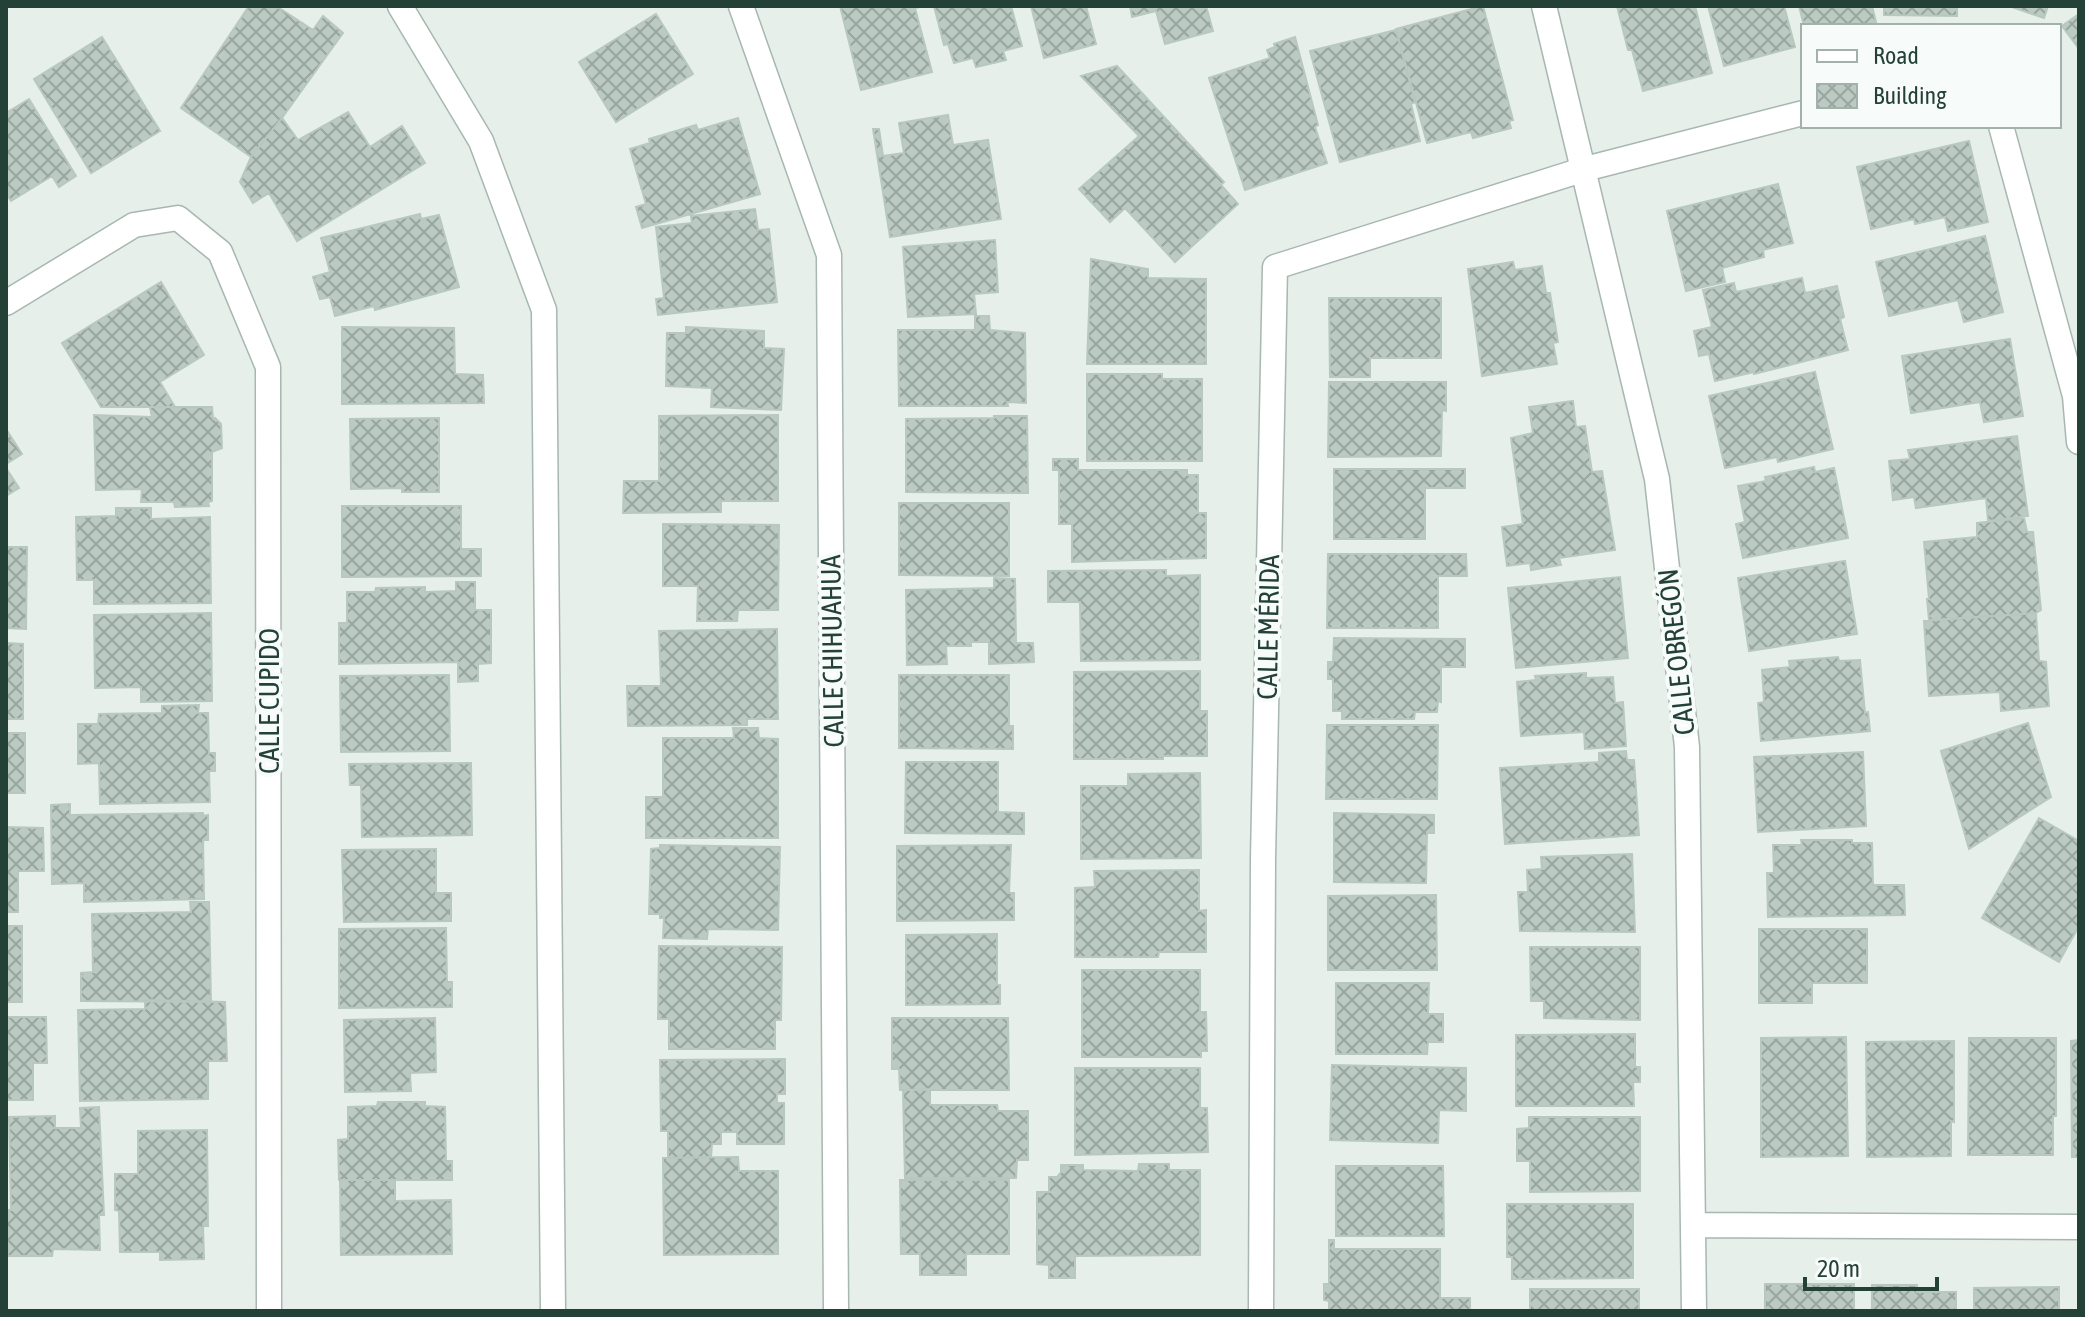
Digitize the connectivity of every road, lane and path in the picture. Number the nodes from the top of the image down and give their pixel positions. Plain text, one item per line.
1 (400, 6) edge
2 (741, 6) edge
3 (1544, 6) edge
4 (1801, 114) edge
5 (2002, 128) edge
6 (1585, 169) junction
7 (6, 303) edge
8 (2079, 442) edge
9 (1694, 1225) junction
10 (2079, 1227) edge
11 (269, 1311) edge
12 (553, 1311) edge
13 (836, 1311) edge
14 (1261, 1311) edge
15 (1694, 1311) edge

1 - 12 street
2 - 13 street, CALLE CHIHUAHUA
3 - 6 street, CALLE OBREGÓN
4 - 6 street
5 - 8 street
6 - 9 street, CALLE OBREGÓN
6 - 14 street, CALLE MÉRIDA
7 - 11 street, CALLE CUPIDO
9 - 10 street
9 - 15 street, CALLE OBREGÓN

